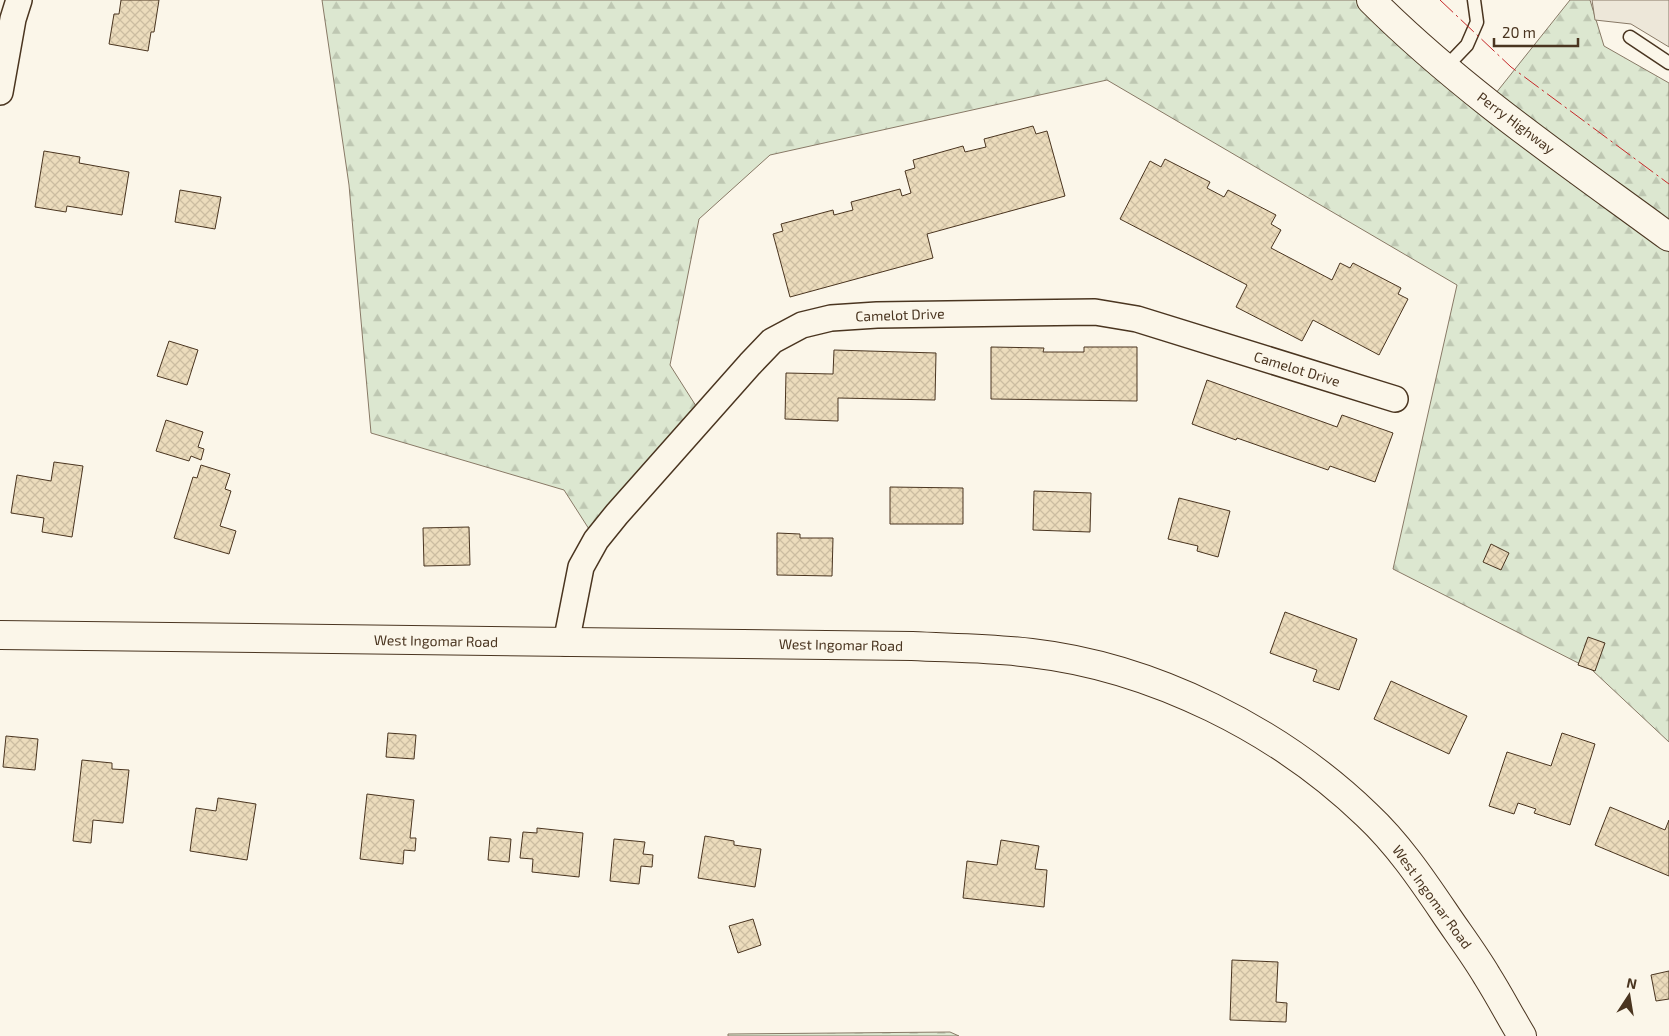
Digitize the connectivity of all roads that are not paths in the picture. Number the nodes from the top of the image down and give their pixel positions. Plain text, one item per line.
1 (19, 0) edge
2 (1371, 0) edge
3 (1474, 0) edge
4 (1630, 37) dead end
5 (1669, 63) edge
6 (1445, 68) junction
7 (0, 92) edge
8 (1669, 237) edge
9 (1395, 399) dead end
10 (0, 635) edge
11 (566, 643) junction
12 (1522, 1036) edge

1 - 7 street
2 - 6 main road, Perry Highway
3 - 6 lane
4 - 5 lane
6 - 8 main road, Perry Highway
9 - 11 street, Camelot Drive
10 - 11 main road, West Ingomar Road
11 - 12 main road, West Ingomar Road

